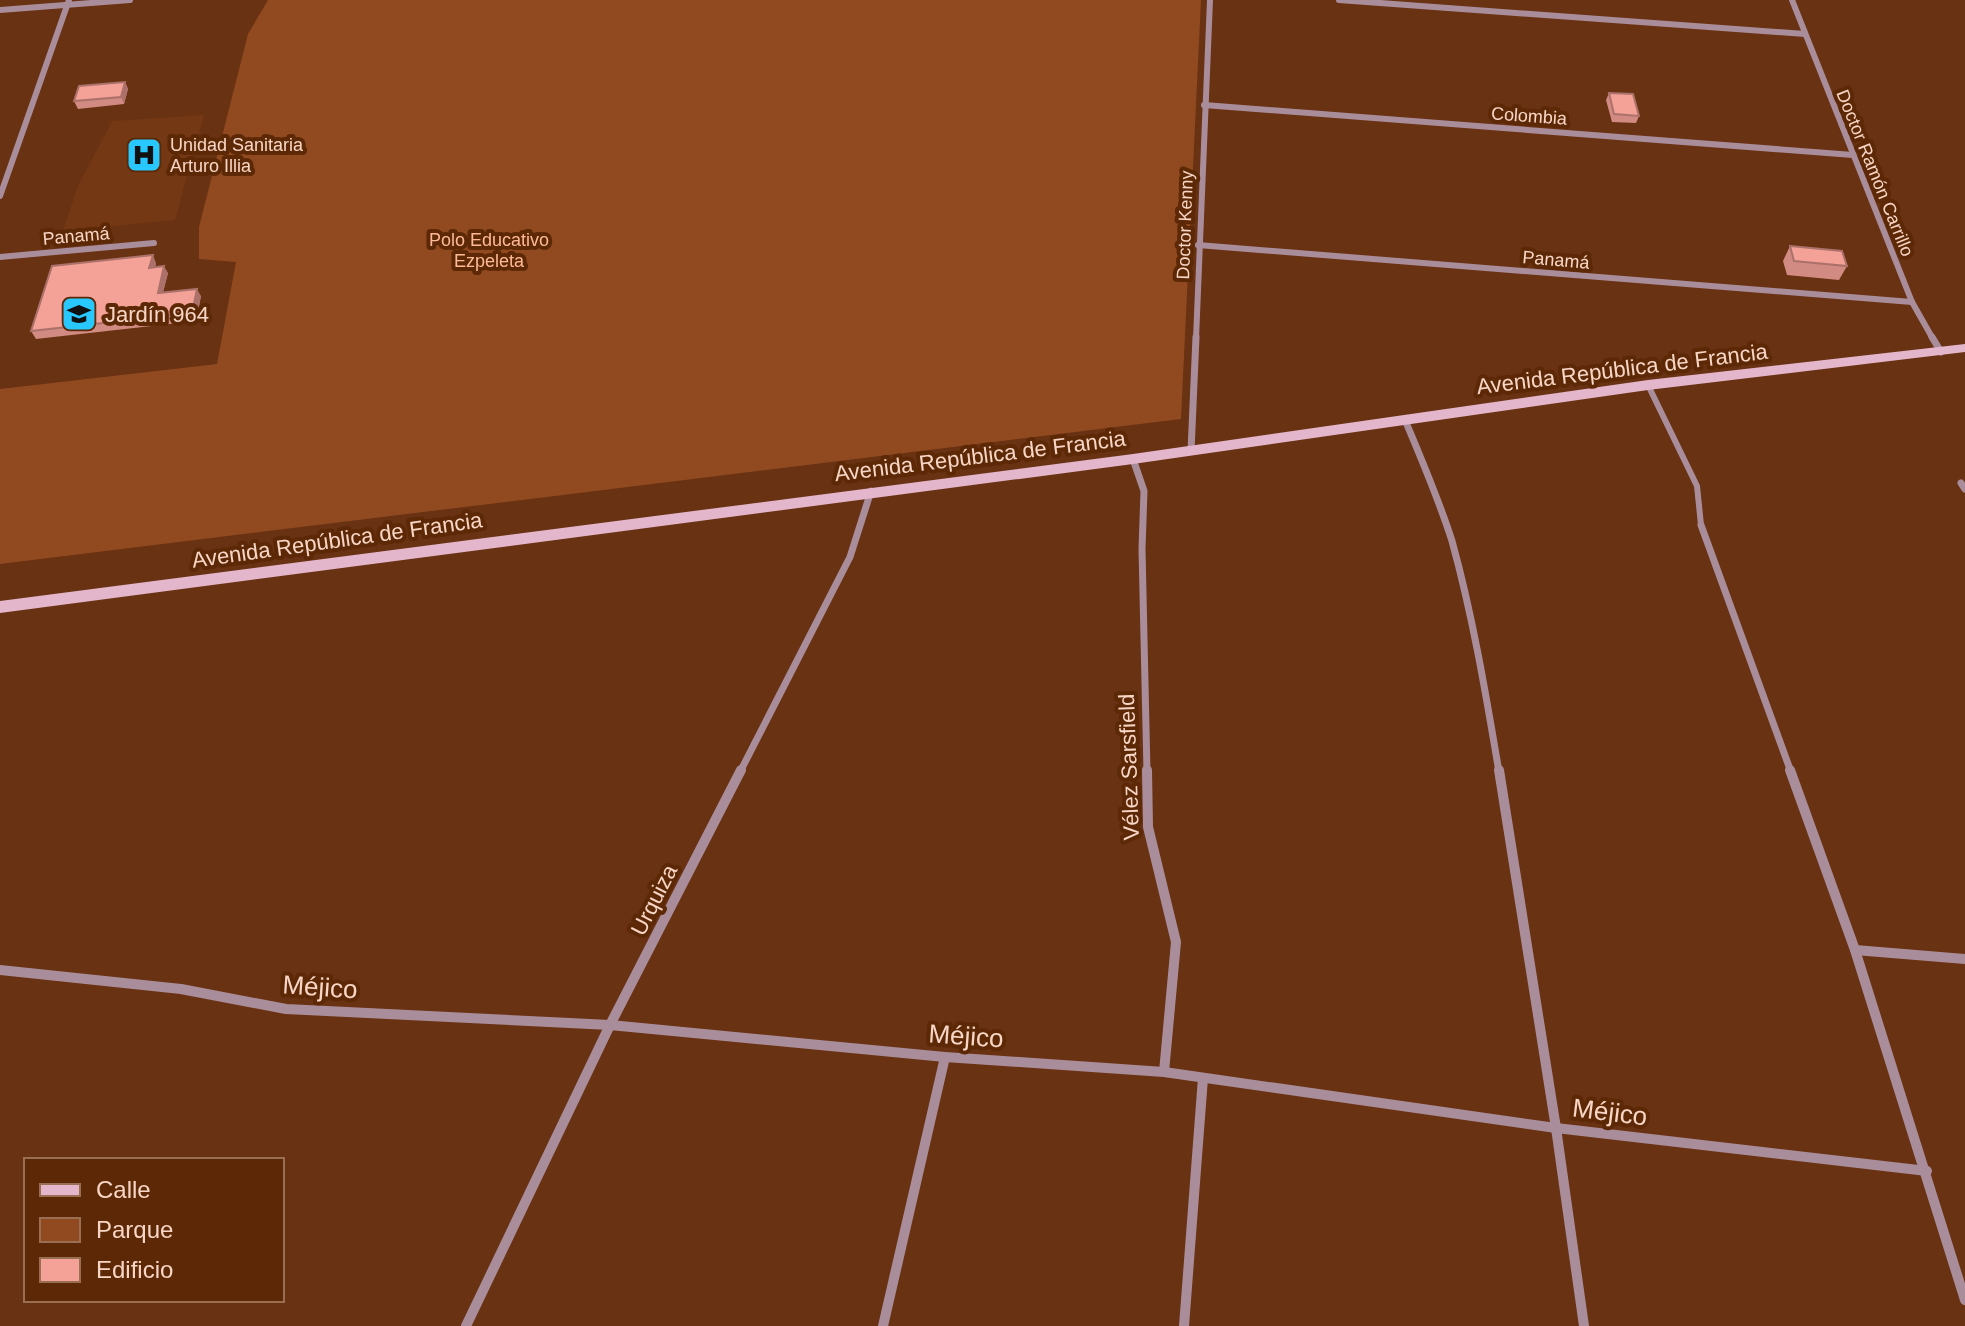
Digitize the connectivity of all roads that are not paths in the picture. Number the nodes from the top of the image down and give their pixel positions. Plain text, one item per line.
1 (130, 0) edge
2 (1210, 0) edge
3 (1339, 0) edge
4 (1792, 0) edge
5 (68, 2) edge
6 (0, 10) edge
7 (1805, 34) junction
8 (1204, 105) junction
9 (1853, 155) junction
10 (0, 196) edge
11 (154, 243) dead end
12 (1198, 245) junction
13 (0, 257) edge
14 (1912, 302) junction
15 (1965, 348) edge
16 (1941, 352) junction
17 (1648, 385) junction
18 (1405, 420) junction
19 (1191, 451) junction
20 (1133, 459) junction
21 (871, 491) junction
22 (1701, 525) joint
23 (0, 607) edge
24 (1855, 950) junction
25 (1965, 959) edge
26 (0, 970) edge
27 (610, 1025) junction
28 (945, 1057) junction
29 (1164, 1072) junction
30 (1203, 1078) junction
31 (1556, 1128) junction
32 (1927, 1171) junction
33 (1965, 1300) edge
34 (466, 1326) edge
35 (883, 1326) edge
36 (1184, 1326) edge
37 (1584, 1326) edge

1 - 5 street
2 - 8 street, Doctor Kenny
3 - 7 street
4 - 7 street, Doctor Ramón Carrillo
5 - 6 street
5 - 10 street
7 - 9 street, Doctor Ramón Carrillo
8 - 9 street, Colombia
8 - 12 street, Doctor Kenny
9 - 14 street, Doctor Ramón Carrillo
11 - 13 street, Panamá
12 - 14 street, Panamá
12 - 19 street, Doctor Kenny
14 - 16 street, Doctor Ramón Carrillo
15 - 16 main road, Avenida República de Francia
16 - 17 main road, Avenida República de Francia
17 - 18 main road, Avenida República de Francia
17 - 22 lane
18 - 19 main road, Avenida República de Francia
18 - 31 street
19 - 20 main road, Avenida República de Francia
20 - 21 main road, Avenida República de Francia
20 - 29 street, Vélez Sarsfield
21 - 23 main road, Avenida República de Francia
21 - 27 street, Urquiza
22 - 24 street
24 - 25 street
24 - 32 street
26 - 27 street, Méjico
27 - 28 street, Méjico
27 - 34 street, Urquiza
28 - 29 street, Méjico
28 - 35 street
29 - 30 street, Méjico
30 - 31 street, Méjico
30 - 36 street
31 - 32 street, Méjico
31 - 37 street
32 - 33 street

